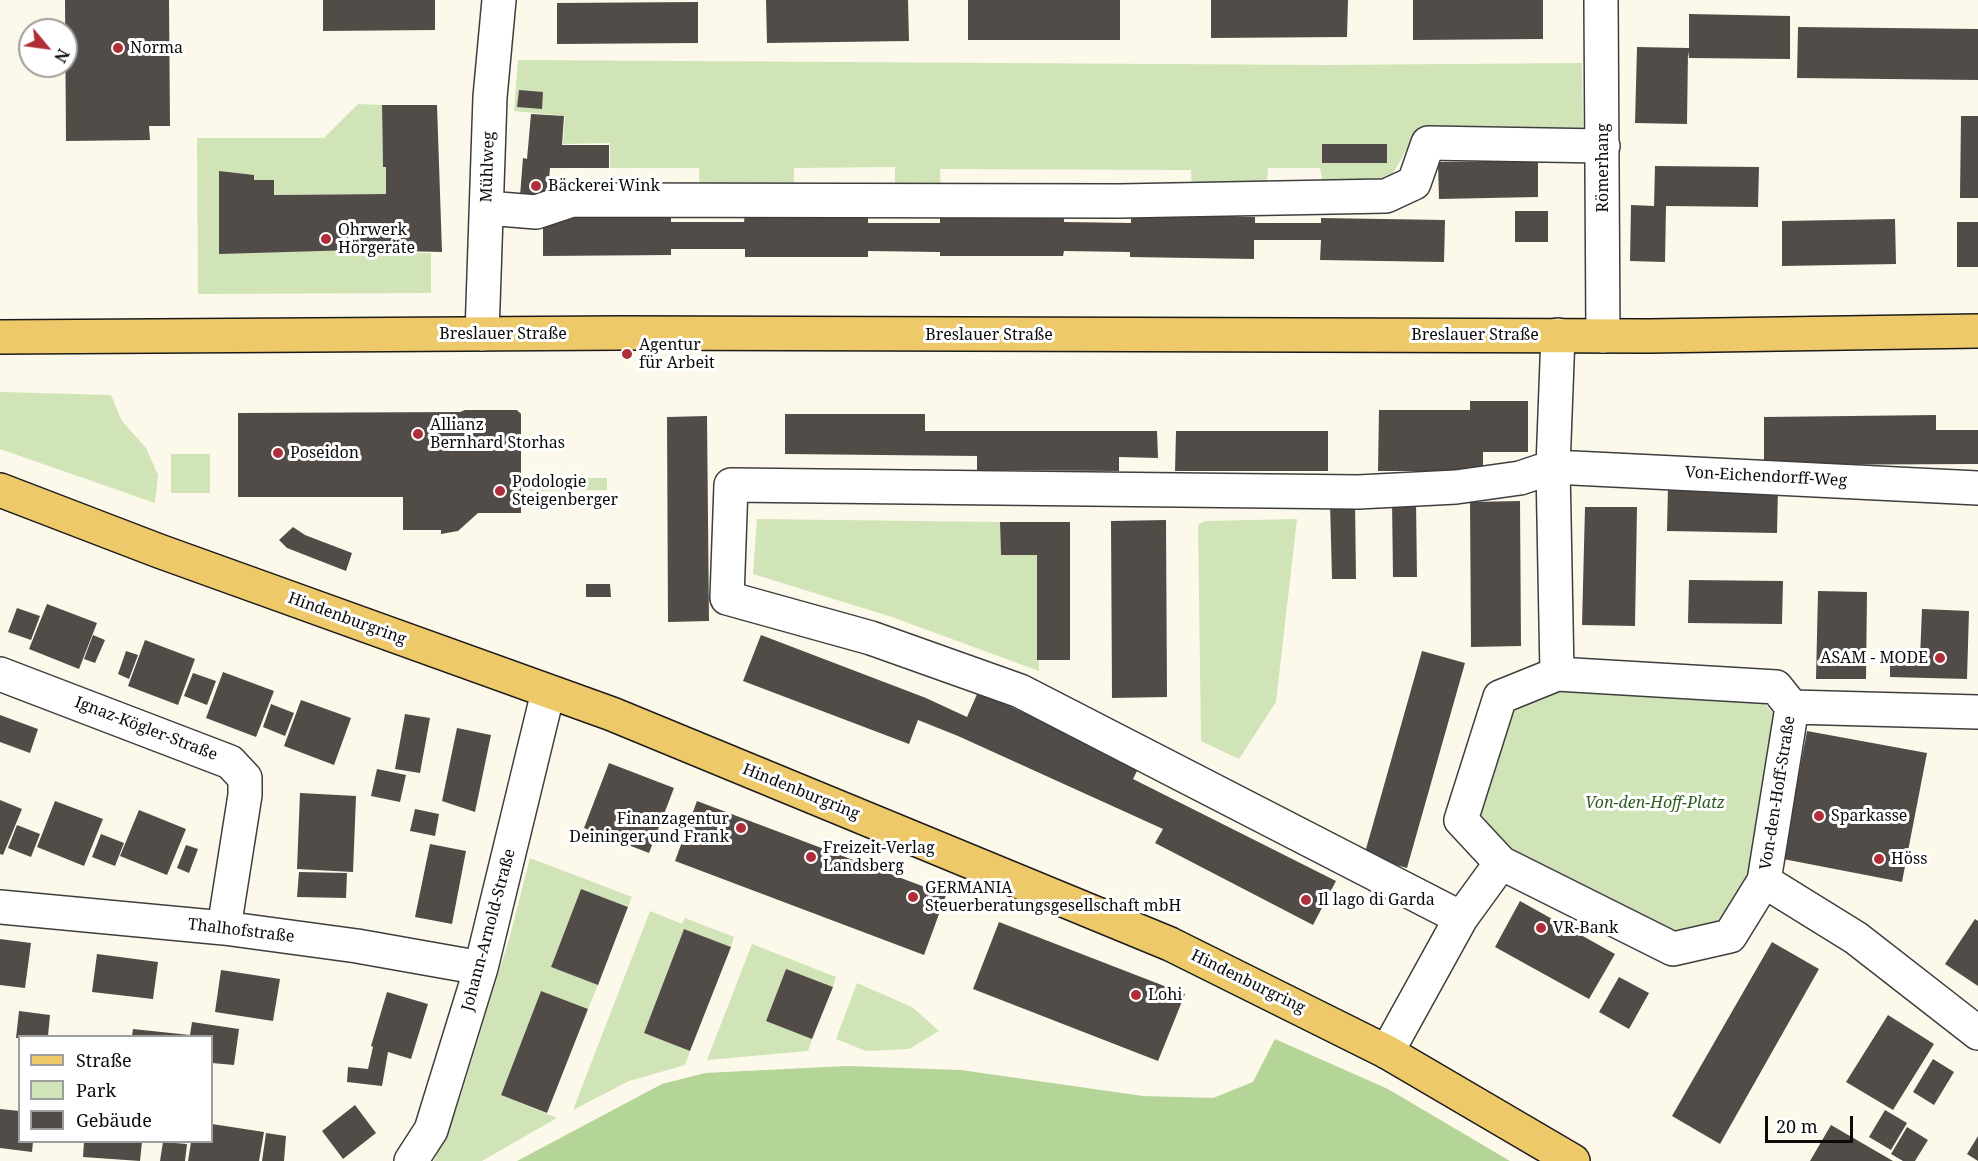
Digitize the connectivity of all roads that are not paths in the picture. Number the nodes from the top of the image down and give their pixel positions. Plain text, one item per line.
1 (499, 0) edge
2 (1601, 0) edge
3 (1603, 146) junction
4 (487, 208) junction
5 (1978, 331) edge
6 (482, 334) junction
7 (1558, 335) junction
8 (1603, 336) junction
9 (0, 337) edge
10 (1553, 467) junction
11 (1978, 488) edge
12 (0, 490) edge
13 (0, 674) edge
14 (1557, 674) junction
15 (548, 692) junction
16 (1792, 707) junction
17 (1978, 712) edge
18 (1501, 863) junction
19 (1764, 881) junction
20 (0, 907) edge
21 (1461, 918) junction
22 (224, 928) junction
23 (481, 968) junction
24 (1978, 1033) edge
25 (1387, 1052) junction
26 (411, 1161) edge
27 (1573, 1161) edge

1 - 4 street, Mühlweg
2 - 3 street, Römerhang
3 - 4 street
3 - 8 street, Römerhang
4 - 6 street, Mühlweg
5 - 8 main road, Breslauer Straße
6 - 7 main road, Breslauer Straße
6 - 9 main road, Breslauer Straße
7 - 8 main road, Breslauer Straße
7 - 10 street
10 - 11 street, Von-Eichendorff-Weg
10 - 14 street
10 - 21 street
12 - 15 main road, Hindenburgring
13 - 22 street, Ignaz-Kögler-Straße
14 - 16 street, Von-den-Hoff-Straße
14 - 18 street, Von-den-Hoff-Straße
15 - 23 street, Johann-Arnold-Straße
15 - 25 main road, Hindenburgring
16 - 17 street
16 - 19 street, Von-den-Hoff-Straße
18 - 19 street, Von-den-Hoff-Straße
18 - 21 street
19 - 24 street
20 - 22 street, Thalhofstraße
21 - 25 street
22 - 23 street, Thalhofstraße
23 - 26 street, Johann-Arnold-Straße
25 - 27 main road, Hindenburgring

